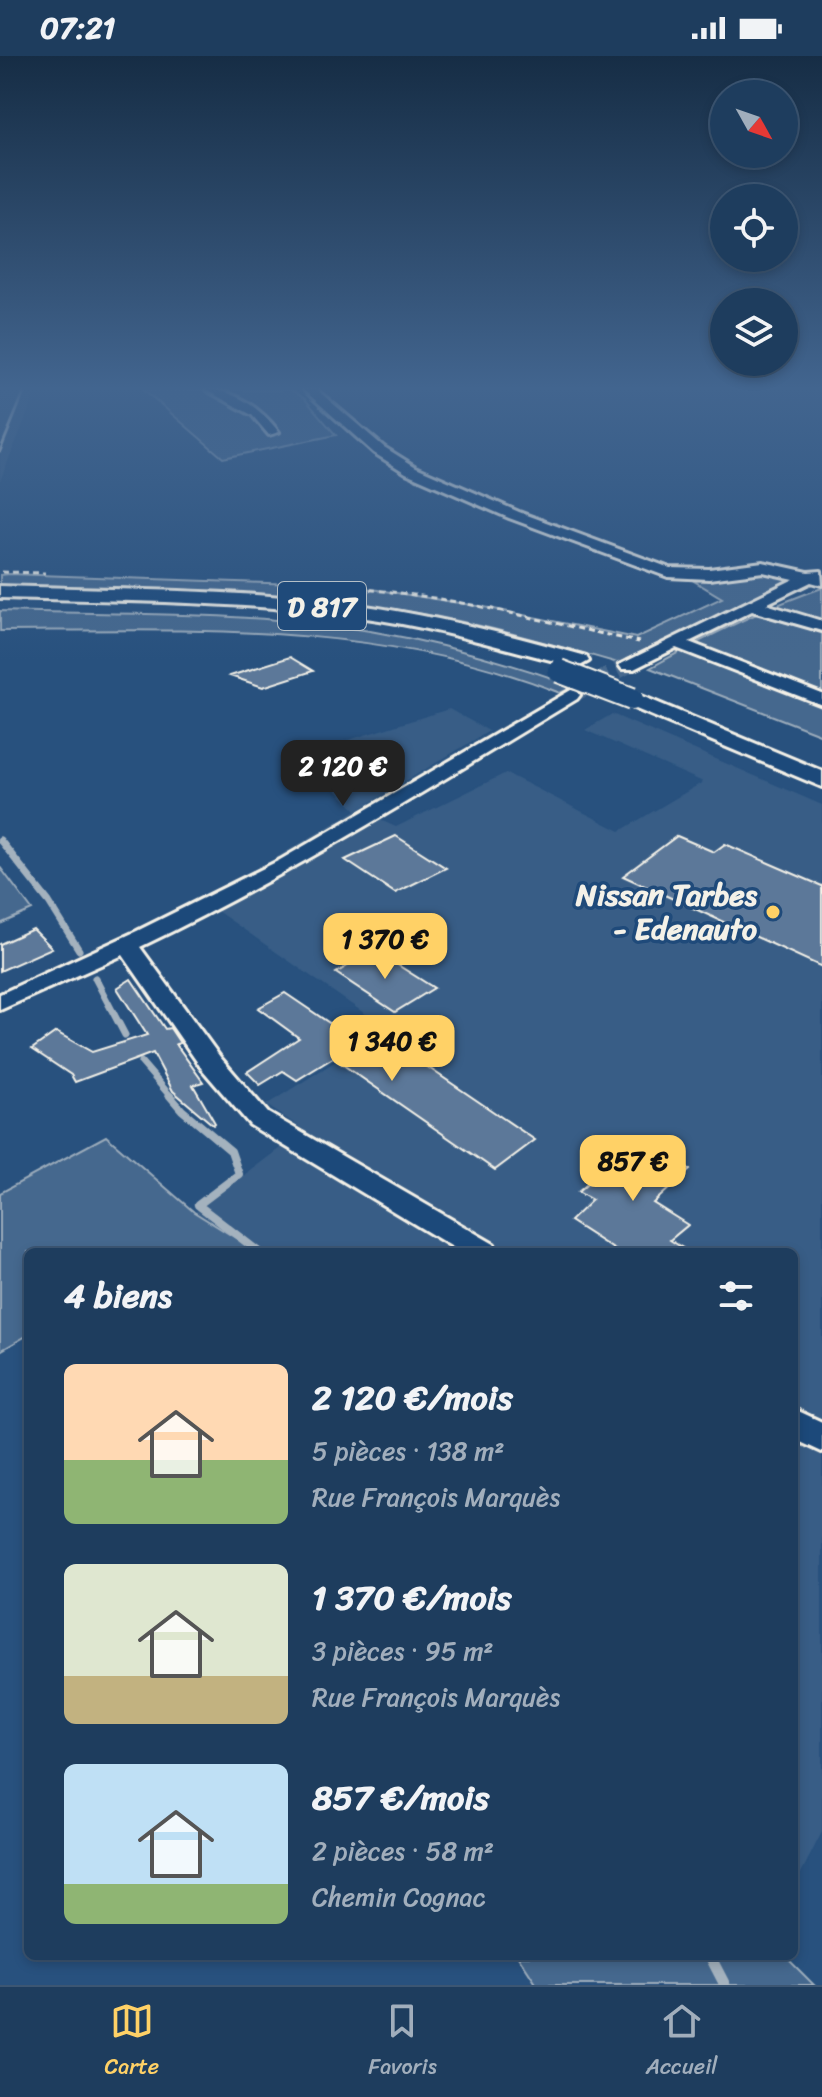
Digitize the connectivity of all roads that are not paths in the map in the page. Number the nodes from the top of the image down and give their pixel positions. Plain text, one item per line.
1 (435, 480) edge
2 (818, 576) edge
3 (0, 592) edge
4 (59, 599) junction
5 (0, 603) edge
6 (750, 606) junction
7 (822, 626) edge
8 (675, 642) junction
9 (628, 665) tunnel mouth
10 (640, 694) junction
11 (571, 695) tunnel mouth
12 (822, 700) edge
13 (822, 763) edge
14 (822, 780) edge
15 (127, 945) junction
16 (0, 1003) edge
17 (477, 1248) edge
18 (798, 1425) edge
19 (822, 1438) edge

1 - 2 street
2 - 6 street
3 - 4 main road, D 817
4 - 5 main road, D 817
4 - 10 main road, D 817, bridge
6 - 7 street
6 - 8 street
8 - 9 street
8 - 12 street
10 - 13 main road, D 817
10 - 14 main road, D 817
11 - 15 street
15 - 16 street
15 - 17 street
18 - 19 street

